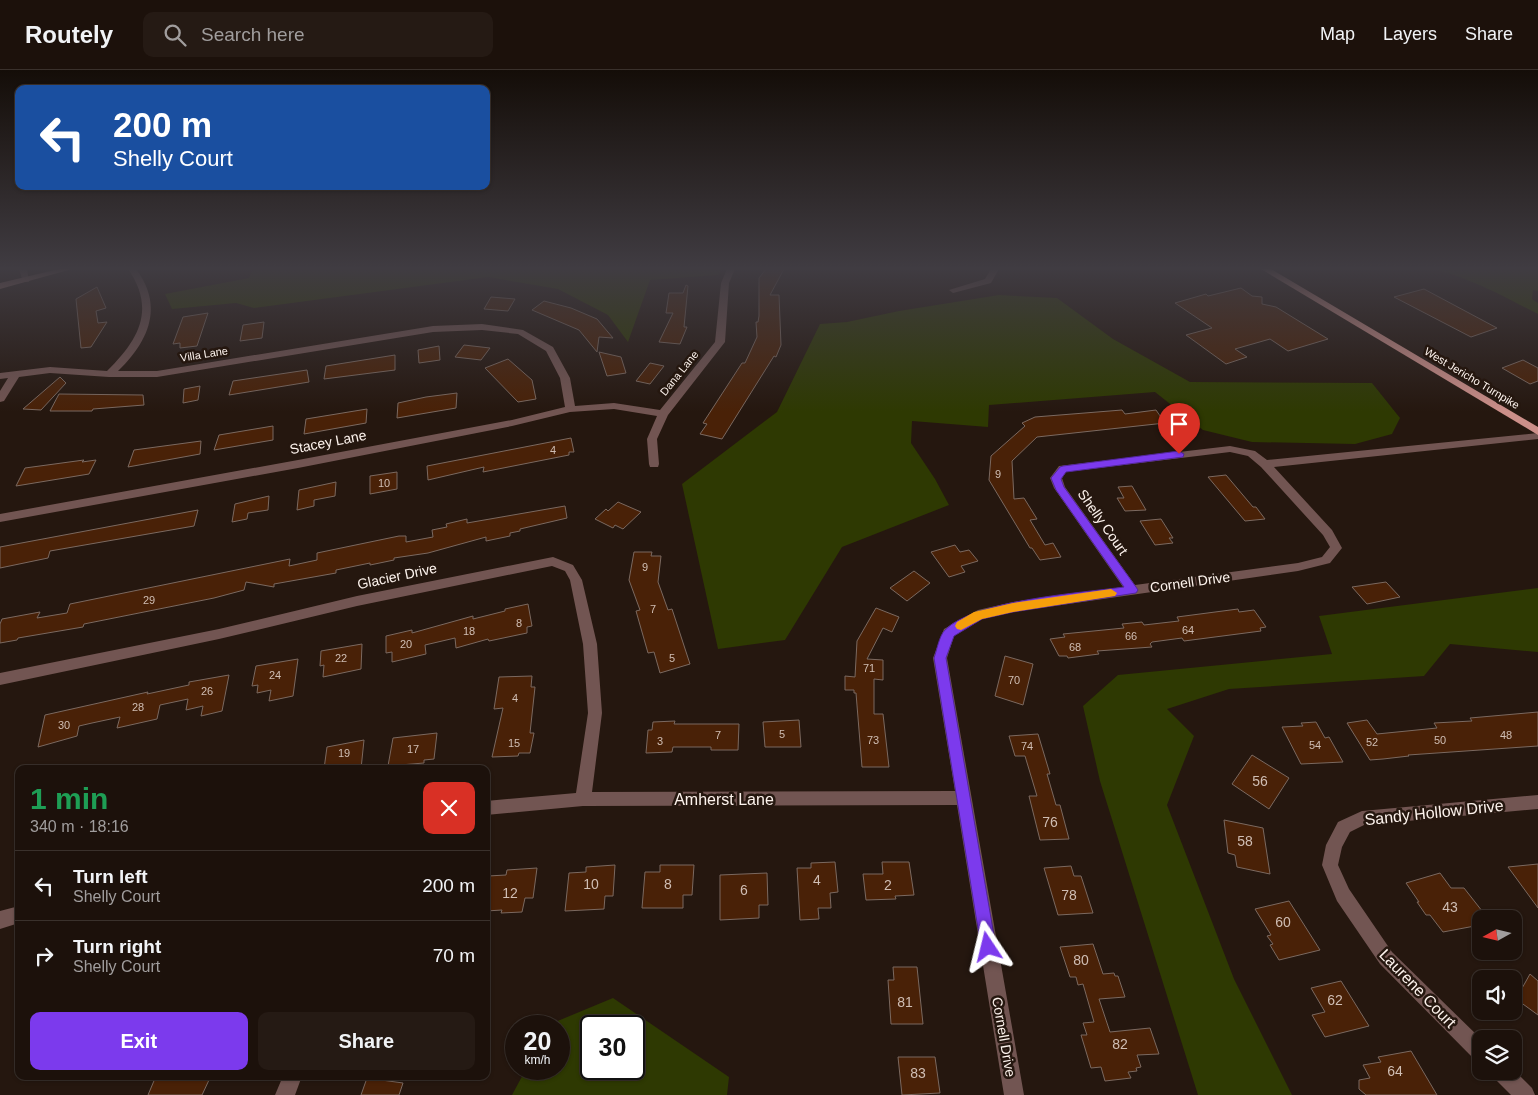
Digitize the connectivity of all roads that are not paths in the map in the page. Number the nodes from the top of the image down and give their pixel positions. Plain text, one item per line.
1 (146, 317) edge
2 (722, 317) edge
3 (1344, 317) edge
4 (16, 373) junction
5 (109, 374) junction
6 (0, 376) edge
7 (0, 400) edge
8 (570, 409) junction
9 (663, 414) junction
10 (1538, 432) edge
11 (1538, 436) edge
12 (654, 464) dead end
13 (1265, 464) junction
14 (0, 518) edge
15 (1132, 590) junction
16 (0, 679) edge
17 (963, 798) junction
18 (583, 799) junction
19 (1538, 802) edge
20 (490, 808) edge
21 (1343, 895) joint
22 (15, 915) edge
23 (0, 920) edge
24 (1472, 1043) edge
25 (291, 1080) edge
26 (1510, 1080) edge
27 (285, 1095) edge
28 (1014, 1095) edge
29 (1525, 1095) edge

1 - 5 street
2 - 9 street, Dana Lane
3 - 10 main road, West Jericho Turnpike
4 - 5 street, Villa Lane
4 - 6 street, Villa Lane
4 - 7 street
5 - 8 street, Villa Lane
8 - 9 street, Stacey Lane
8 - 14 street, Stacey Lane
9 - 12 street, Dana Lane
11 - 13 street
13 - 15 street, Cornell Drive
13 - 15 street, Shelly Court
15 - 17 street, Cornell Drive
16 - 18 street, Glacier Drive
17 - 18 street, Amherst Lane
17 - 28 street, Cornell Drive
18 - 20 street, Amherst Lane
19 - 21 street, Sandy Hollow Drive
21 - 24 street, Laurene Court
22 - 23 street
25 - 27 street
26 - 29 street

